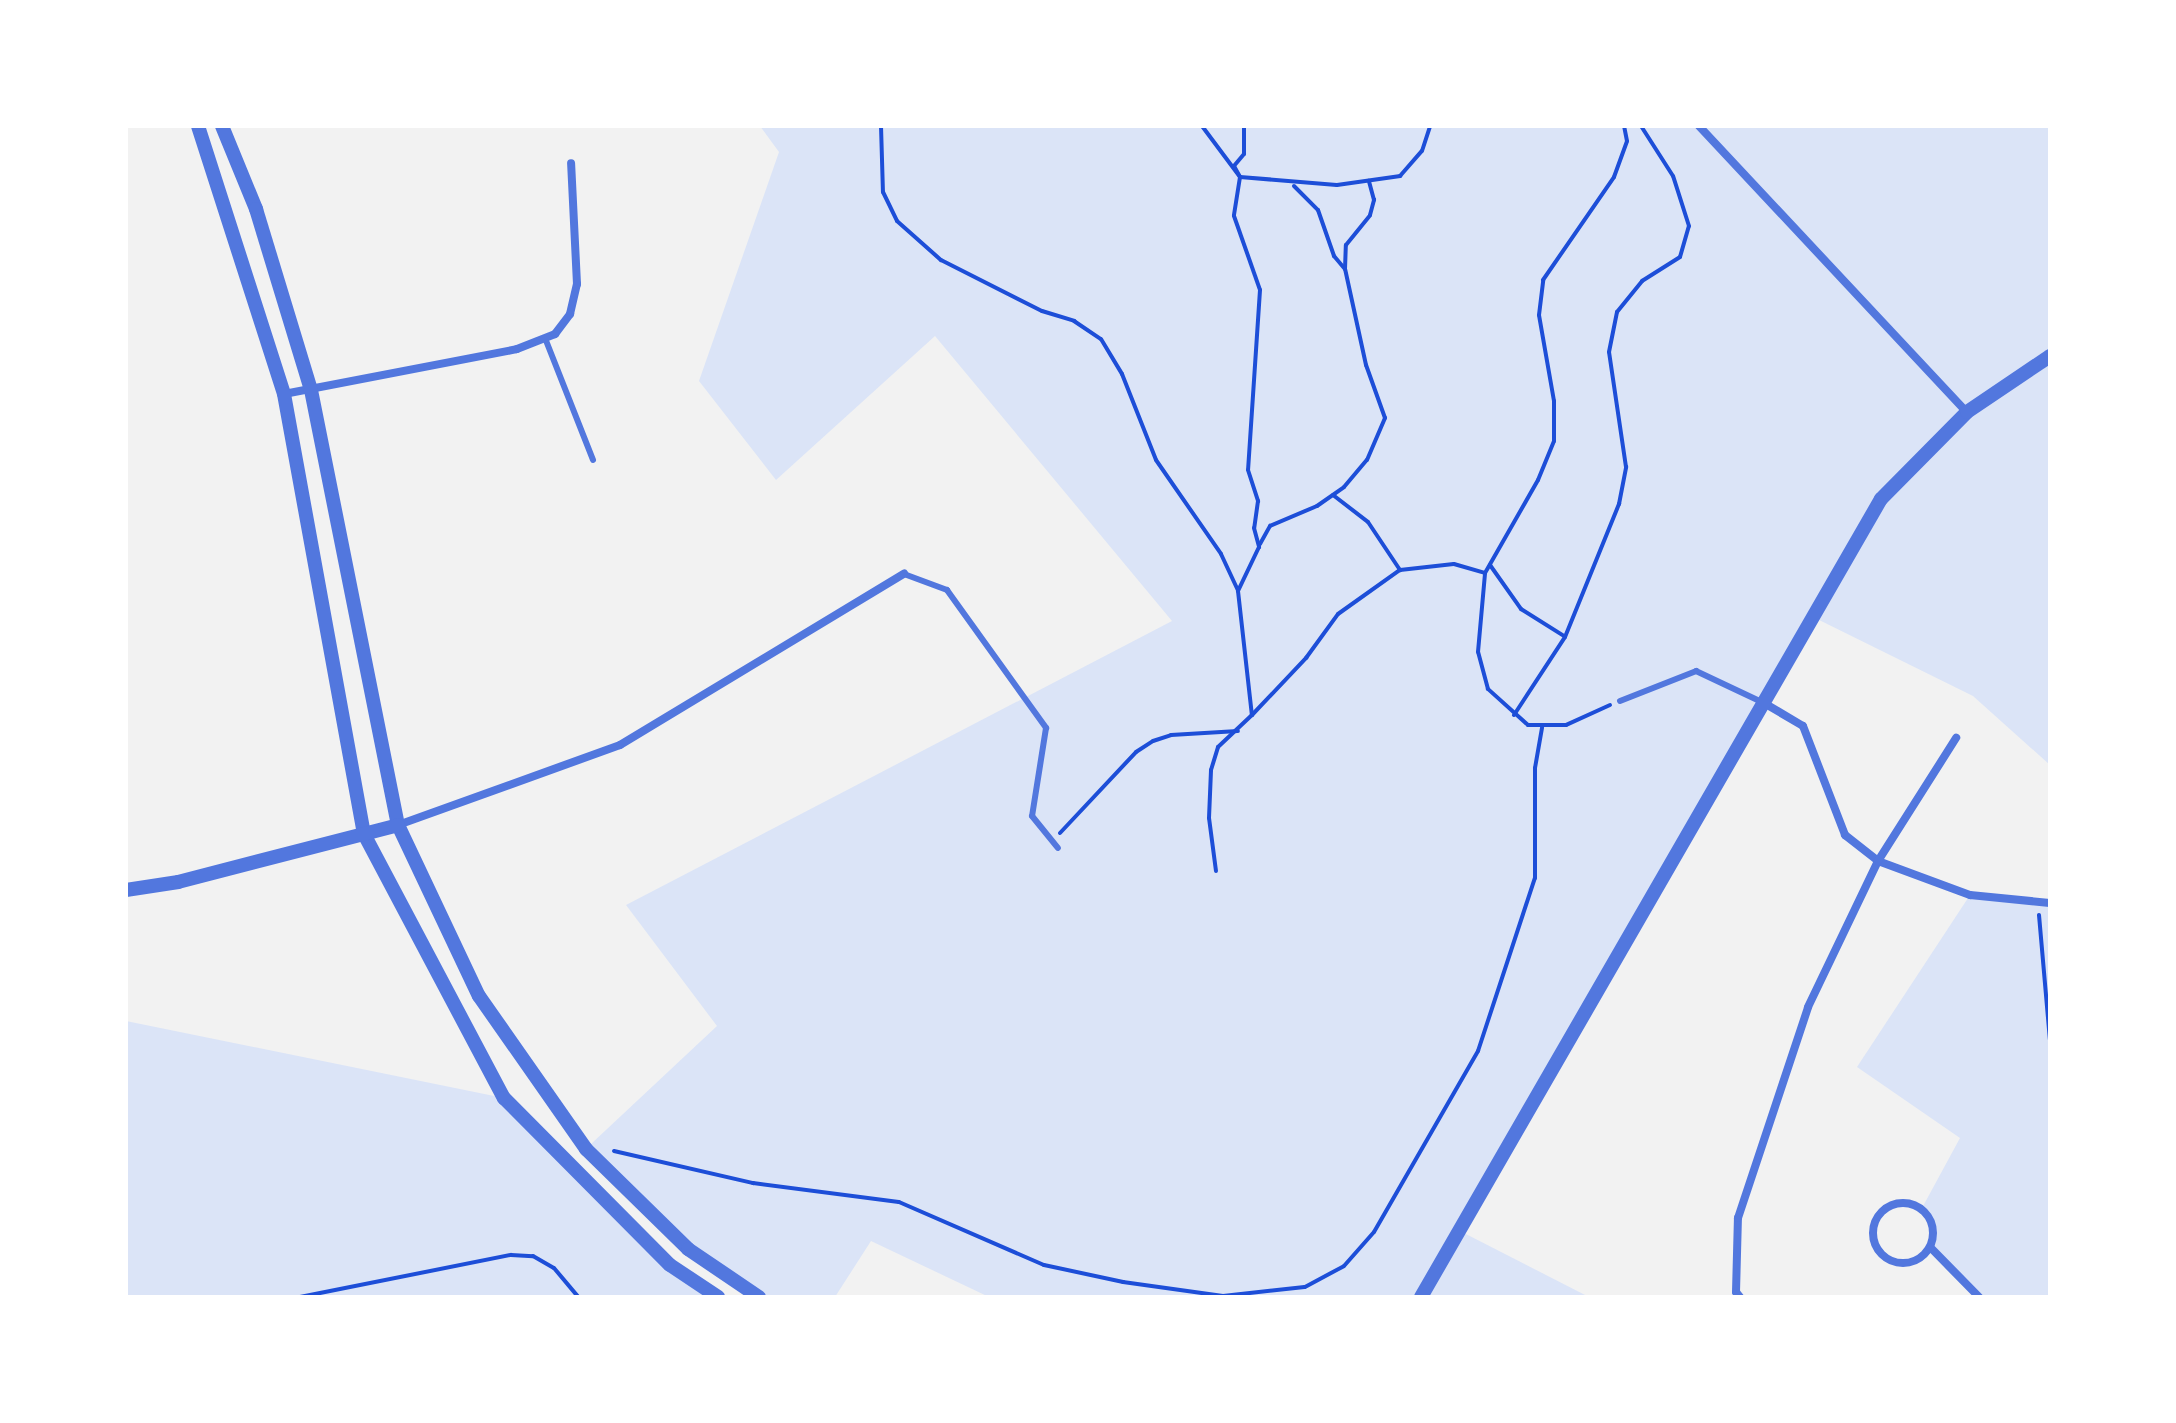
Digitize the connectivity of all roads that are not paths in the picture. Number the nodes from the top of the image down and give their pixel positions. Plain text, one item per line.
1 (198, 126) edge
2 (222, 126) edge
3 (1699, 126) edge
4 (571, 163) dead end
5 (545, 338) junction
6 (2050, 356) edge
7 (311, 390) junction
8 (284, 394) junction
9 (1967, 412) junction
10 (593, 460) dead end
11 (904, 574) joint
12 (1620, 701) road end
13 (1764, 703) junction
14 (1956, 738) dead end
15 (398, 825) junction
16 (364, 834) junction
17 (1058, 848) dead end
18 (1878, 861) junction
19 (126, 890) edge
20 (2050, 903) edge
21 (1931, 1248) junction
22 (718, 1297) edge
23 (759, 1297) edge
24 (1421, 1297) edge
25 (1740, 1297) edge
26 (1979, 1297) edge

1 - 8 street
2 - 7 street
3 - 9 street
4 - 5 street
5 - 7 street
5 - 10 lane
6 - 9 street
7 - 8 street
7 - 15 street
8 - 16 street
9 - 13 street
11 - 15 street
11 - 17 lane
12 - 13 lane
13 - 18 street
13 - 24 street
14 - 18 street
15 - 16 street
15 - 23 street
16 - 19 street
16 - 22 street
18 - 20 street
18 - 25 street
21 - 21 street
21 - 26 street

